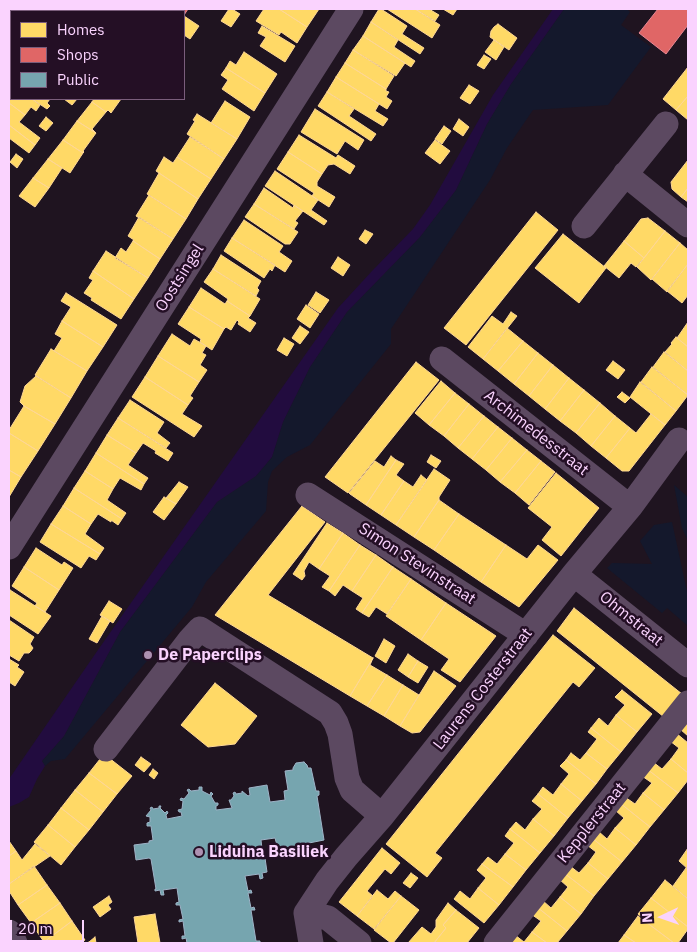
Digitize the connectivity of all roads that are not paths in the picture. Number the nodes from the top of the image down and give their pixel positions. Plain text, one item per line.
1 (350, 9) edge
2 (666, 124) dead end
3 (625, 174) junction
4 (688, 225) edge
5 (584, 226) dead end
6 (442, 359) dead end
7 (683, 441) edge
8 (308, 495) dead end
9 (630, 507) junction
10 (9, 547) edge
11 (574, 574) junction
12 (526, 635) junction
13 (688, 665) edge
14 (688, 702) edge
15 (106, 749) dead end
16 (382, 816) junction
17 (306, 912) junction
18 (9, 932) edge
19 (15, 943) edge
20 (311, 943) edge
21 (359, 943) edge
22 (496, 943) edge

1 - 10 street, Oostsingel
2 - 3 street
3 - 4 street
3 - 5 street
6 - 9 street, Archimedesstraat
7 - 9 street, Laurens Costerstraat
8 - 12 street, Simon Stevinstraat
9 - 11 street, Laurens Costerstraat
11 - 12 street, Laurens Costerstraat
11 - 13 street, Ohmstraat
12 - 16 street, Laurens Costerstraat
14 - 22 street, Kepplerstraat
15 - 16 street
16 - 17 street, Laurens Costerstraat
17 - 20 street
17 - 21 street
18 - 19 street

